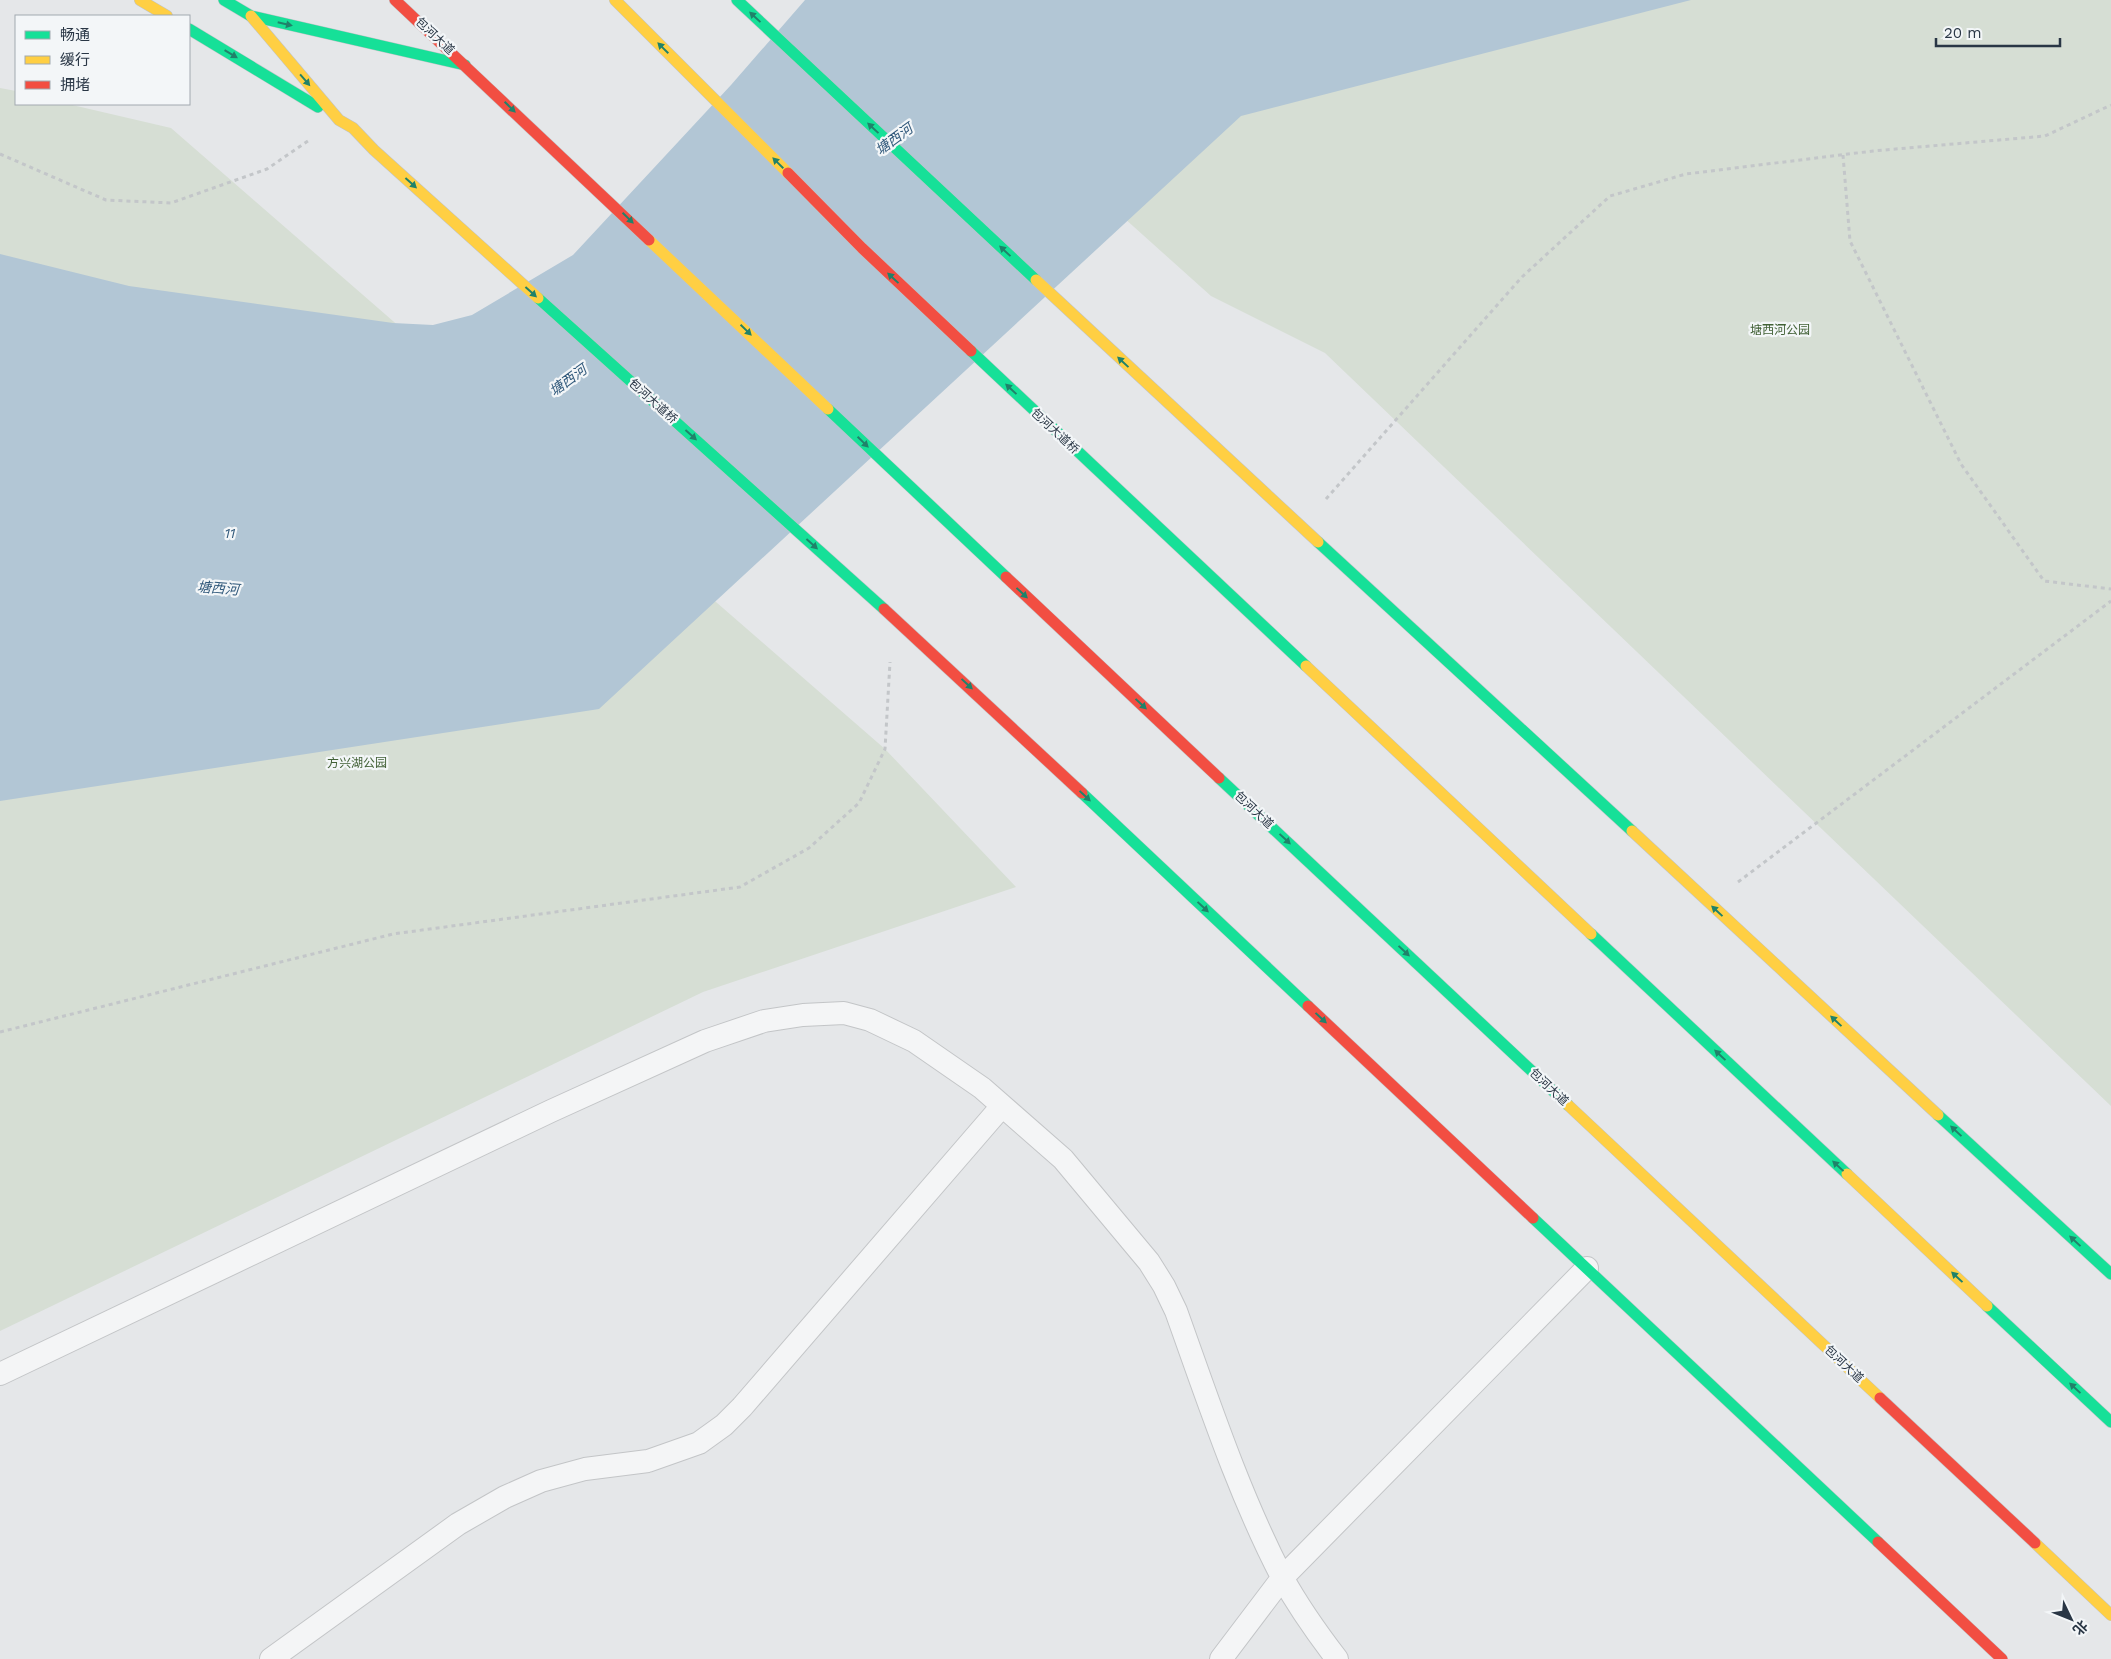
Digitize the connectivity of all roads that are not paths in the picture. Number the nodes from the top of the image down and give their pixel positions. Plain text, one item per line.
1 (140, 0) edge
2 (224, 0) edge
3 (396, 0) edge
4 (737, 0) edge
5 (617, 1) edge
6 (166, 15) edge
7 (251, 16) junction
8 (190, 30) edge
9 (470, 69) junction
10 (340, 120) junction
11 (1002, 1106) junction
12 (1587, 1268) junction
13 (2111, 1274) edge
14 (0, 1374) edge
15 (2111, 1422) edge
16 (1283, 1577) junction
17 (2111, 1614) edge
18 (271, 1659) edge
19 (1221, 1659) edge
20 (1337, 1659) edge
21 (2002, 1659) edge

1 - 6 main road
2 - 7 main road
3 - 9 main road, 包河大道
13 -> 4 main road
15 -> 5 main road, 包河大道桥
7 -> 9 main road
7 -> 10 main road
8 -> 10 main road
9 -> 17 main road, 包河大道
10 -> 12 main road, 包河大道桥
11 - 14 lane
11 - 16 lane
11 - 18 lane
12 - 16 lane
12 - 21 main road, 包河大道桥
16 - 19 lane
16 - 20 lane

